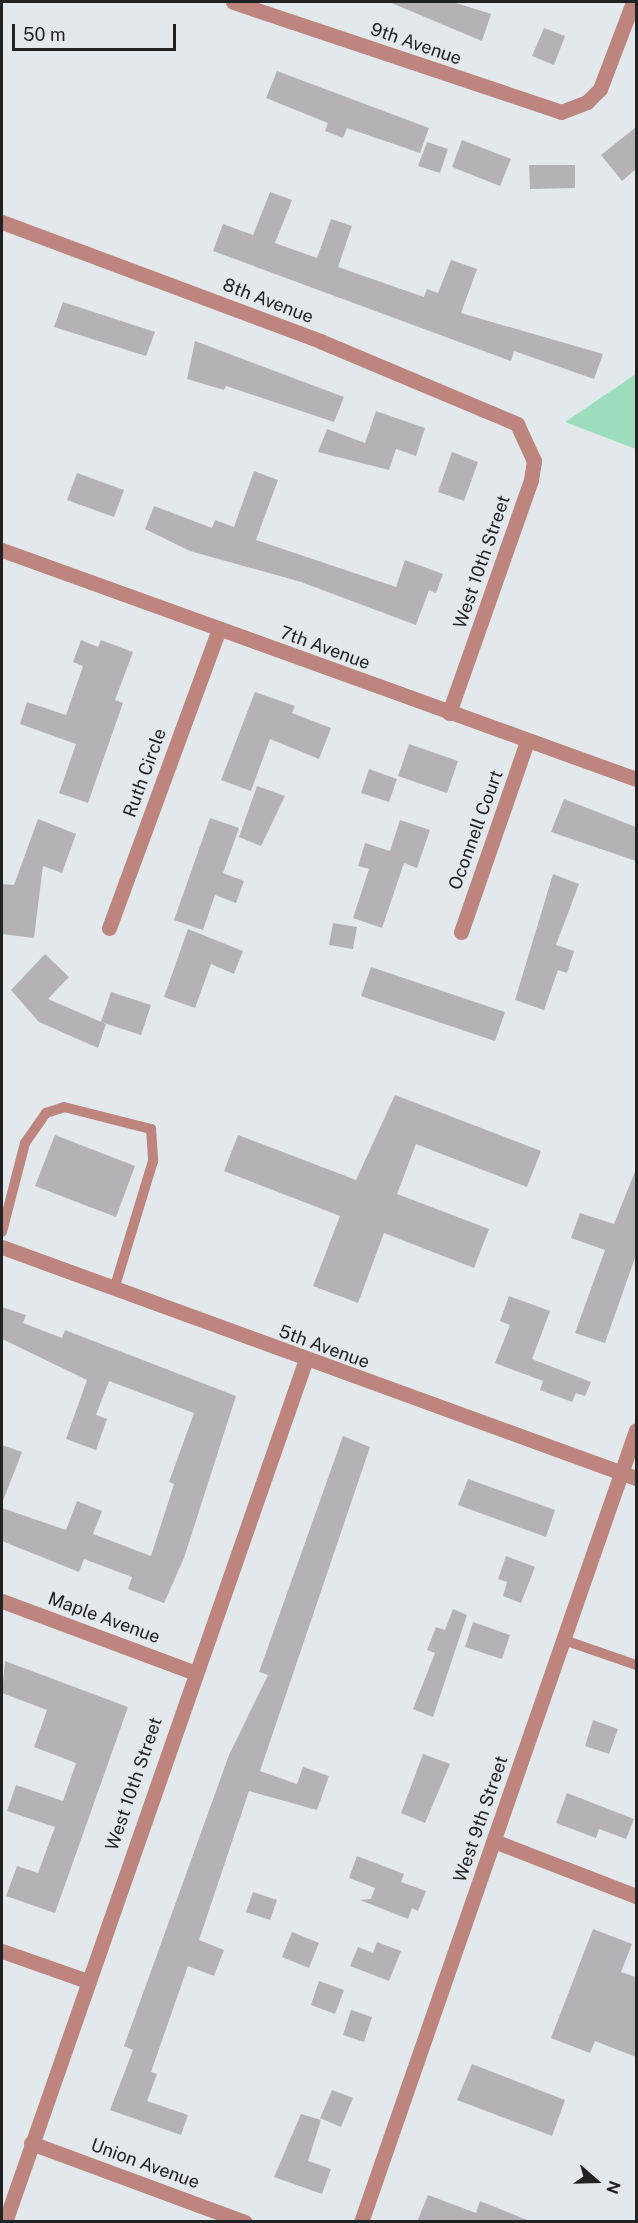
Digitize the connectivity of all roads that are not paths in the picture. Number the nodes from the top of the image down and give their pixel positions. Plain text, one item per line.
1 (233, 2) edge
2 (633, 2) edge
3 (2, 222) edge
4 (517, 424) joint
5 (2, 550) edge
6 (218, 631) junction
7 (449, 713) junction
8 (527, 741) junction
9 (636, 779) edge
10 (109, 928) dead end
11 (461, 932) dead end
12 (2, 1232) edge
13 (2, 1248) edge
14 (114, 1289) junction
15 (305, 1362) junction
16 (636, 1430) edge
17 (629, 1475) edge
18 (2, 1601) edge
19 (564, 1640) junction
20 (636, 1665) edge
21 (193, 1672) junction
22 (494, 1841) junction
23 (636, 1896) edge
24 (2, 1952) edge
25 (87, 1981) junction
26 (31, 2143) junction
27 (4, 2222) edge
28 (245, 2222) edge
29 (361, 2222) edge

1 - 2 street, 9th Avenue
3 - 4 street, 8th Avenue
4 - 7 street, West 10th Street
5 - 6 street, 7th Avenue
6 - 7 street, 7th Avenue
6 - 10 street, Ruth Circle
7 - 8 street, 7th Avenue
8 - 9 street, 7th Avenue
8 - 11 street, Oconnell Court
12 - 14 lane
13 - 14 street, 5th Avenue
14 - 15 street, 5th Avenue
15 - 17 street, 5th Avenue
15 - 21 street, West 10th Street
16 - 17 street, West 9th Street
17 - 19 street, West 9th Street
18 - 21 street, Maple Avenue
19 - 20 lane
19 - 22 street, West 9th Street
21 - 25 street, West 10th Street
22 - 23 street
22 - 29 street, West 9th Street
24 - 25 street
25 - 26 street, West 10th Street
26 - 27 street, West 10th Street
26 - 28 street, Union Avenue

